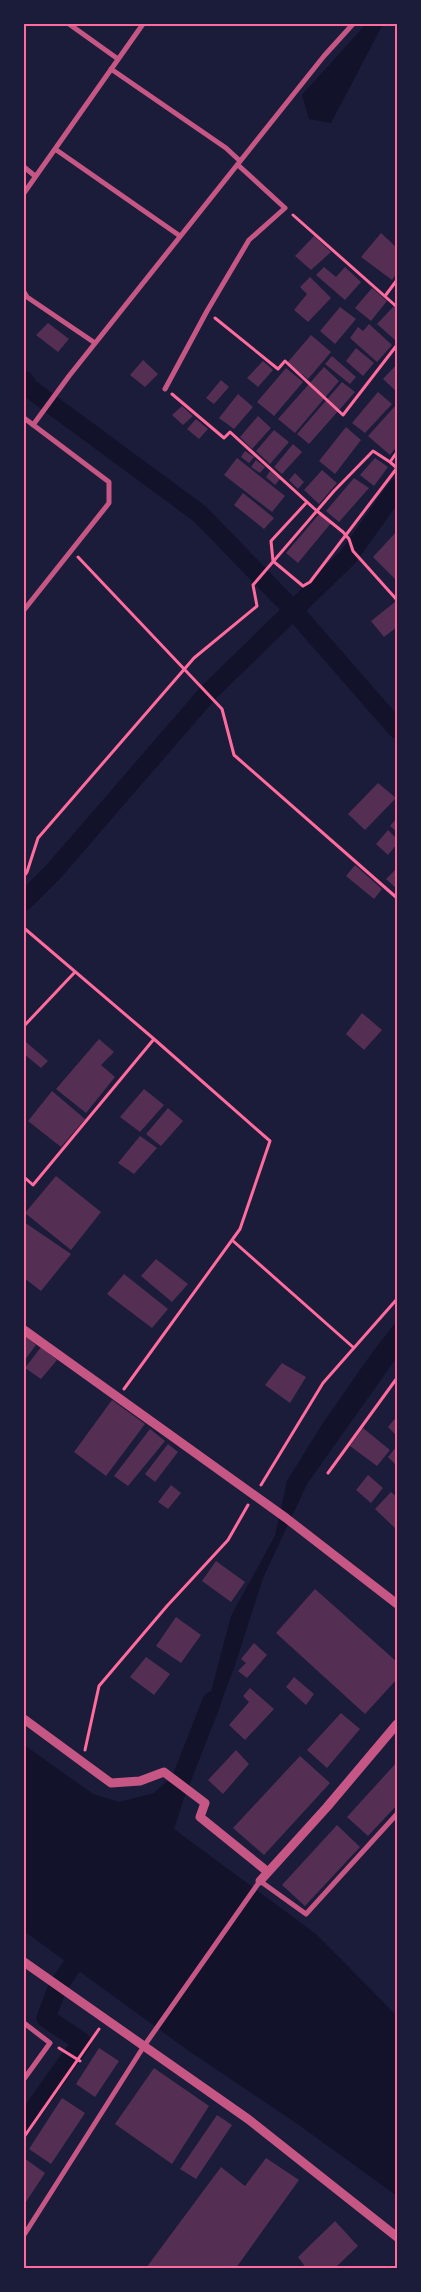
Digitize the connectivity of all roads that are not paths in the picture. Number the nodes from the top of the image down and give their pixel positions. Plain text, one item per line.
1 (68, 24) edge
2 (143, 24) edge
3 (353, 24) edge
4 (118, 59) junction
5 (111, 69) junction
6 (55, 149) junction
7 (239, 163) junction
8 (24, 167) edge
9 (36, 176) junction
10 (24, 193) edge
11 (180, 236) junction
12 (24, 292) edge
13 (95, 343) junction
14 (165, 388) road end
15 (24, 418) edge
16 (33, 425) junction
17 (24, 610) edge
18 (24, 1330) edge
19 (397, 1604) edge
20 (24, 1719) edge
21 (397, 1724) edge
22 (397, 1814) edge
23 (268, 1872) junction
24 (260, 1881) junction
25 (24, 1962) edge
26 (24, 2024) edge
27 (144, 2046) junction
28 (24, 2079) edge
29 (24, 2235) edge
30 (397, 2237) edge

1 - 4 street
2 - 4 street
3 - 7 street
4 - 5 street
5 - 6 street
5 - 7 street
6 - 9 street
6 - 11 street
7 - 11 street
7 - 14 street
8 - 9 street
9 - 10 street
11 - 13 street
12 - 13 street
13 - 16 street
15 - 16 street
16 - 17 street
18 - 19 street
20 - 23 street
21 - 23 street
22 - 24 street
23 - 24 street
24 - 27 street
25 - 27 street
26 - 28 street
27 - 29 street
27 - 30 street

